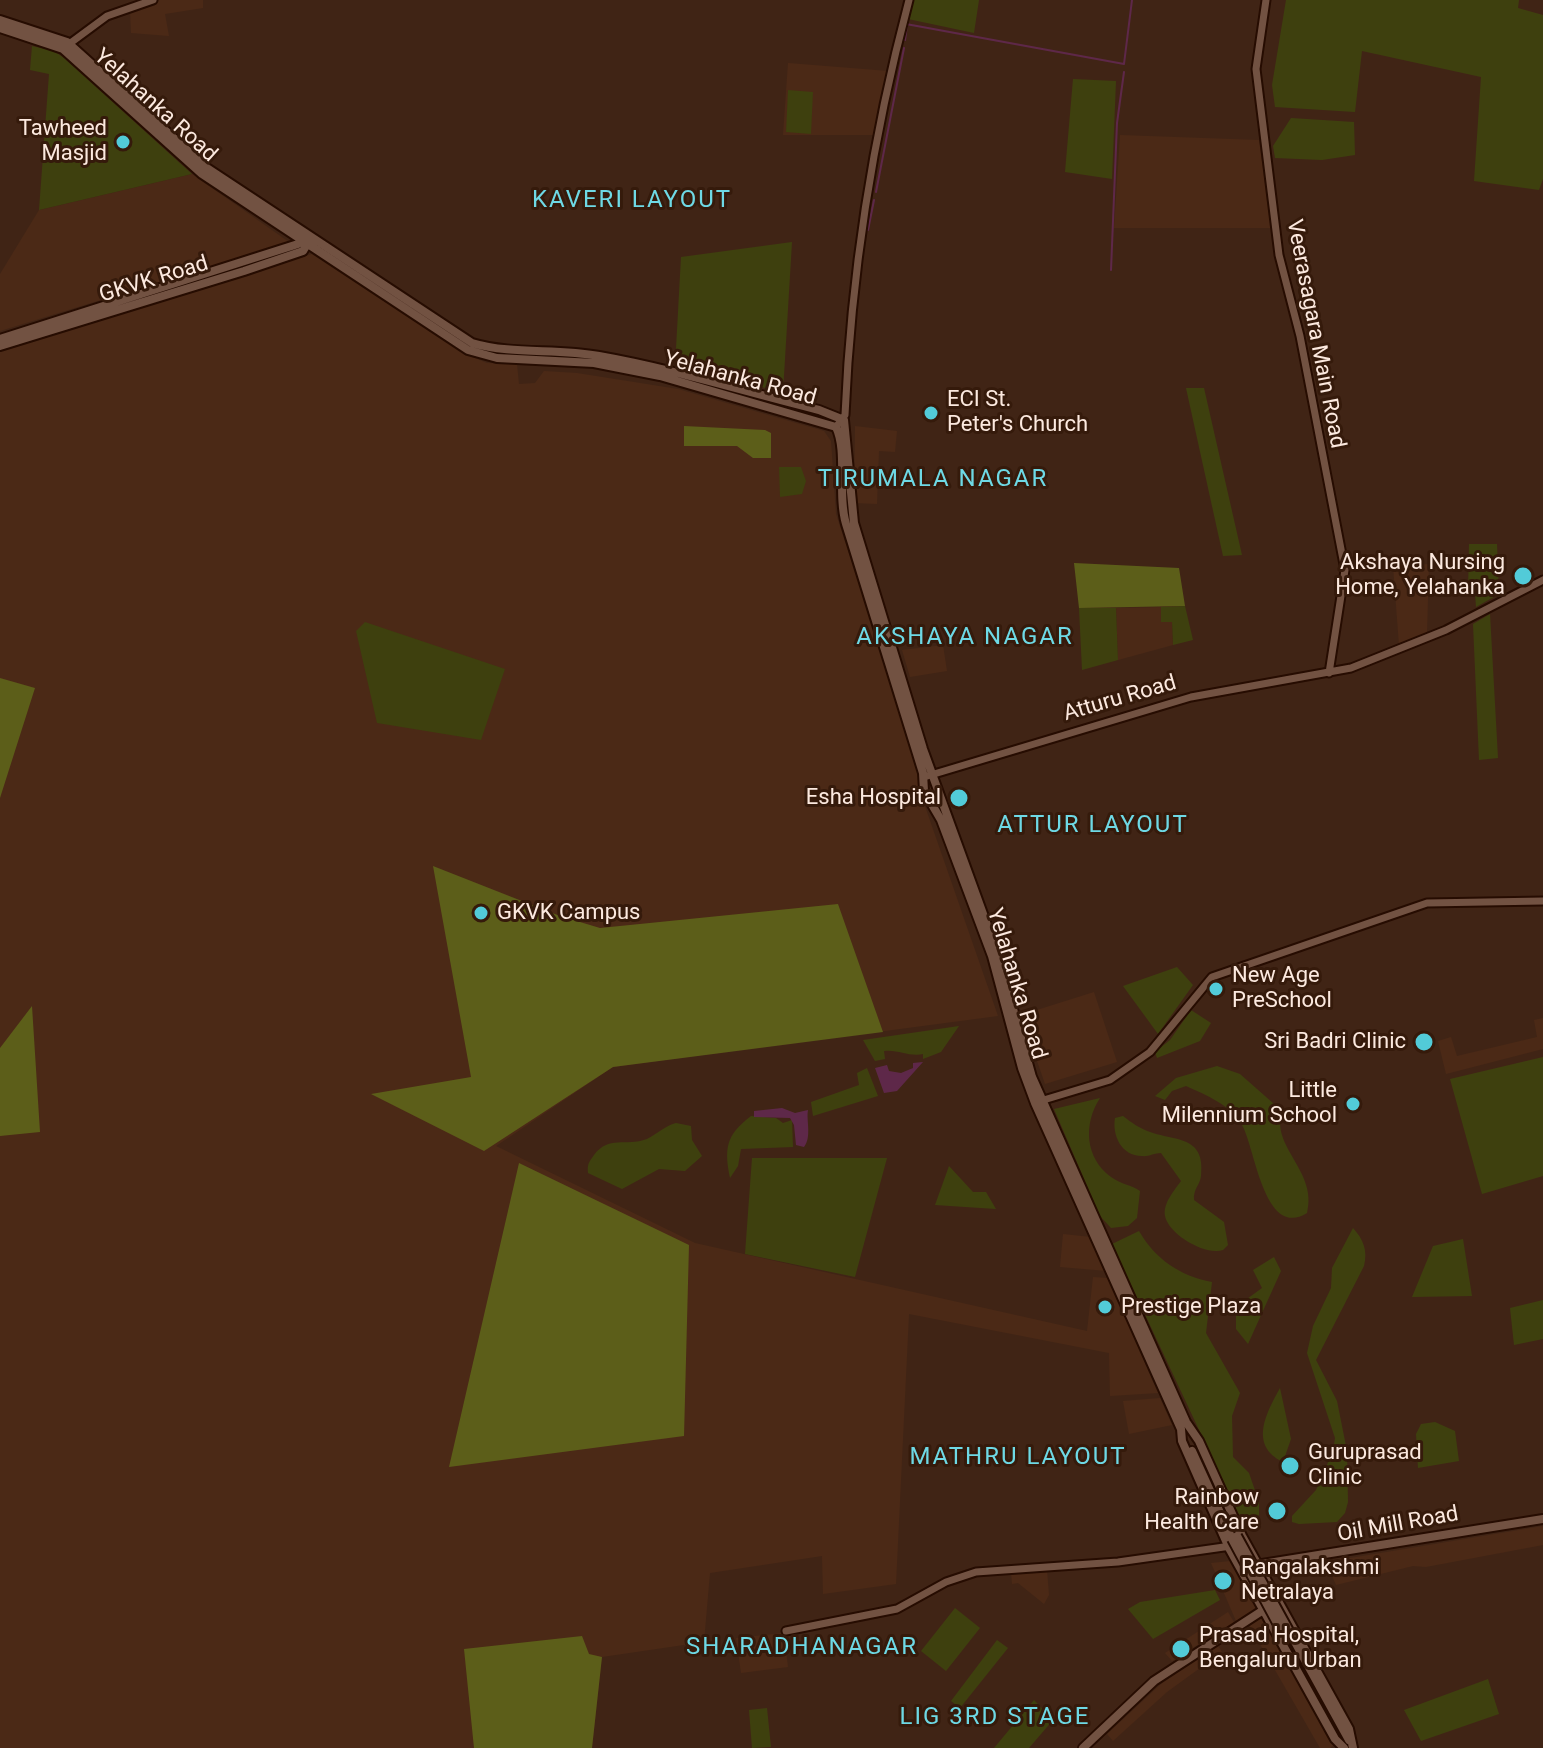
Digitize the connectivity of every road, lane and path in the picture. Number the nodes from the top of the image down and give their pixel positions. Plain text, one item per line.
1 (153, 0) edge
2 (909, 0) edge
3 (1266, 0) edge
4 (0, 20) edge
5 (0, 28) edge
6 (66, 46) junction
7 (307, 239) junction
8 (0, 339) edge
9 (0, 346) edge
10 (840, 424) junction
11 (1543, 580) edge
12 (1329, 673) junction
13 (928, 775) junction
14 (1543, 901) edge
15 (1039, 1102) junction
16 (1543, 1519) edge
17 (1235, 1540) junction
18 (1258, 1564) junction
19 (1242, 1572) junction
20 (1279, 1600) junction
21 (1264, 1610) junction
22 (786, 1631) dead end
23 (1348, 1746) edge
24 (1083, 1748) edge

1 - 6 street
2 - 10 street
3 - 12 street, Veerasagara Main Road
4 - 6 main road, Yelahanka Road
5 - 6 main road, Yelahanka Road
6 - 7 main road, Yelahanka Road
7 - 8 main road, GKVK Road
7 - 9 main road, GKVK Road
7 - 10 main road, Yelahanka Road
10 - 13 main road, Yelahanka Road
11 - 12 street, Atturu Road
12 - 13 street, Atturu Road
13 - 15 main road, Yelahanka Road
13 - 15 main road, Yelahanka Road
14 - 15 street
15 - 17 main road, Yelahanka Road
16 - 18 main road, Oil Mill Road
17 - 18 main road
17 - 19 main road
17 - 22 street
17 - 23 main road, bridge
18 - 19 main road, Oil Mill Road
18 - 20 main road
19 - 21 main road
20 - 21 main road
20 - 23 main road
21 - 23 main road
21 - 24 main road

